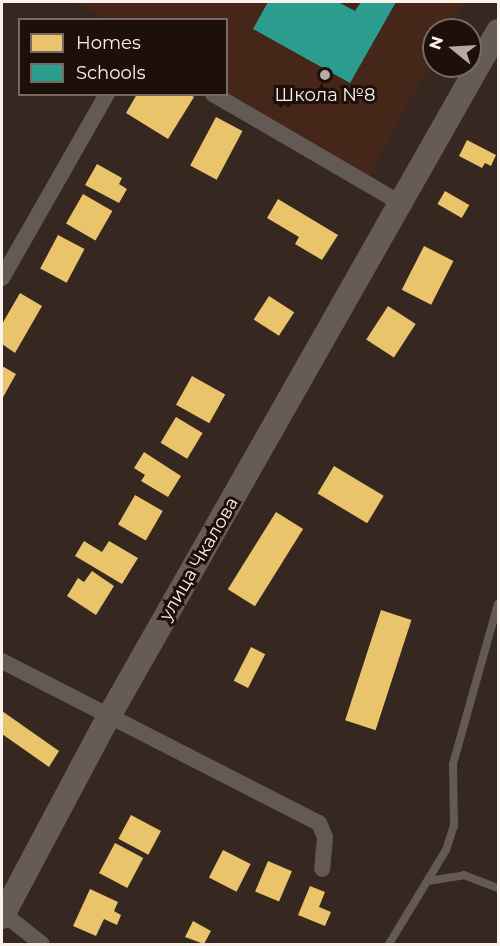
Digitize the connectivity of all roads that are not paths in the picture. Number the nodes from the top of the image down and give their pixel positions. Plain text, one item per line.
1 (498, 31) edge
2 (106, 96) edge
3 (216, 96) edge
4 (404, 206) junction
5 (2, 278) edge
6 (498, 604) edge
7 (2, 661) edge
8 (108, 718) junction
9 (322, 869) dead end
10 (427, 881) junction
11 (498, 888) edge
12 (3, 916) edge
13 (42, 945) edge
14 (389, 945) edge

1 - 4 street, улица Чкалова
2 - 5 street
3 - 4 street
4 - 8 street, улица Чкалова
6 - 10 lane
7 - 8 street
8 - 9 street
8 - 12 street, улица Чкалова
10 - 11 lane
10 - 14 lane
12 - 13 street

